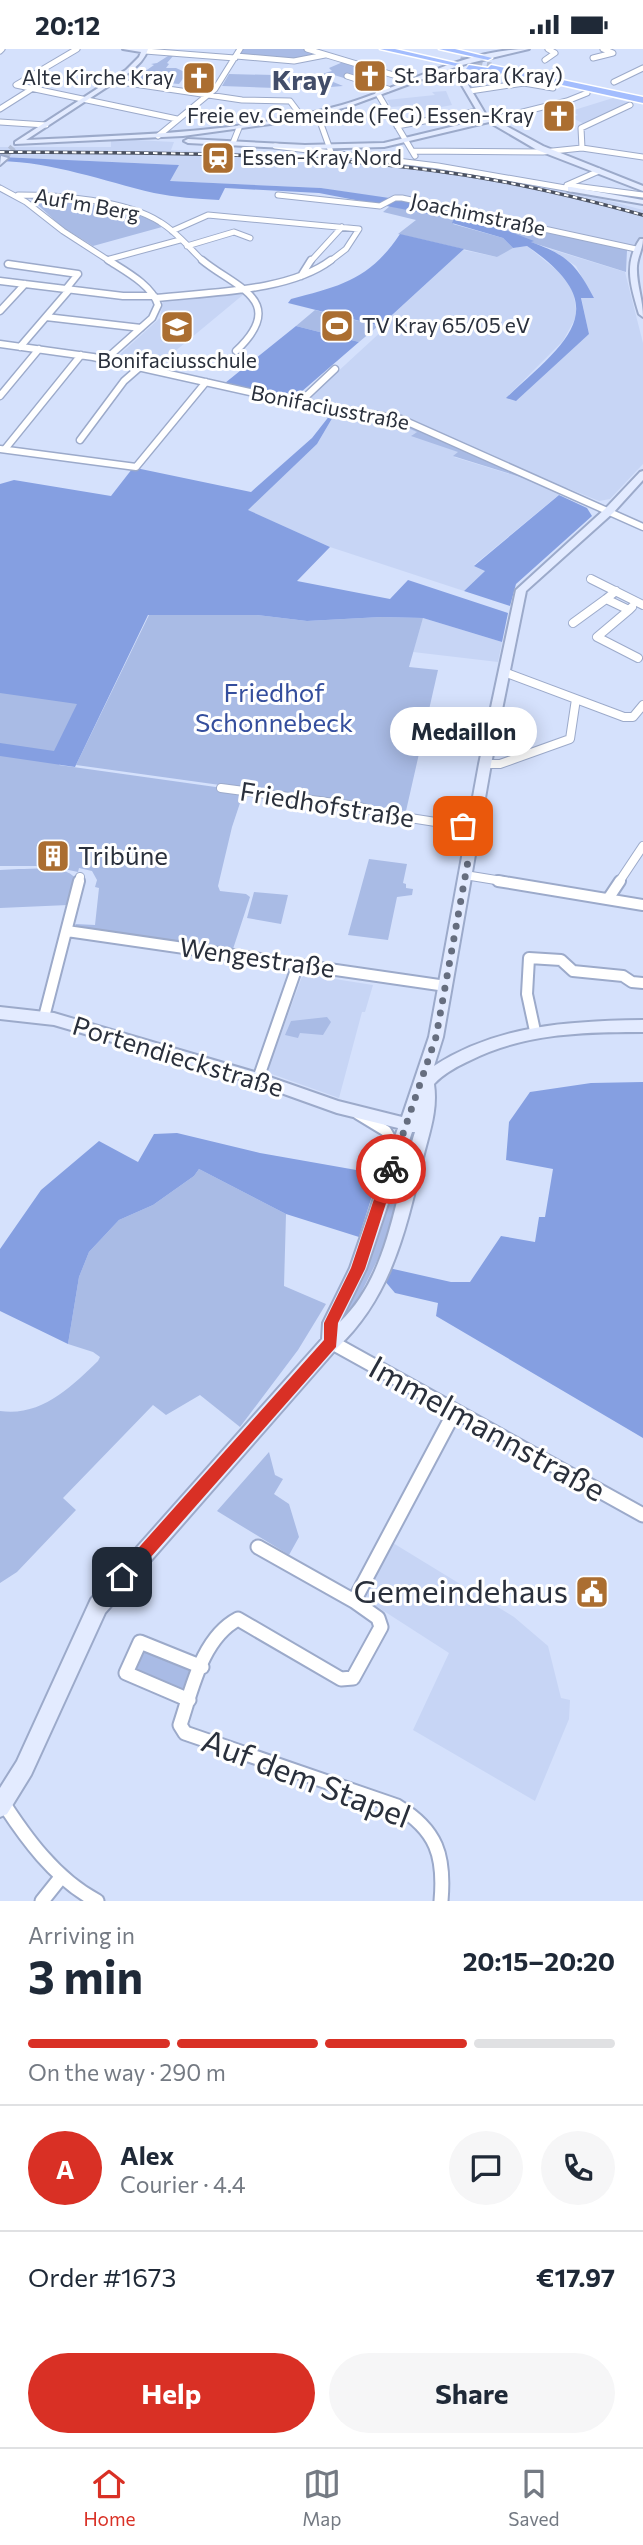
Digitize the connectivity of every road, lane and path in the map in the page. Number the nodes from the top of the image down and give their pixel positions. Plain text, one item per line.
1 (76, 49) edge
2 (126, 49) edge
3 (240, 49) edge
4 (307, 49) edge
5 (384, 49) edge
6 (400, 49) edge
7 (428, 49) edge
8 (443, 49) edge
9 (548, 49) edge
10 (603, 49) edge
11 (145, 50) edge
12 (164, 50) edge
13 (529, 50) edge
14 (326, 55) junction
15 (235, 57) junction
16 (593, 58) dead end
17 (434, 59) junction
18 (545, 60) dead end
19 (518, 61) junction
20 (504, 62) junction
21 (479, 64) junction
22 (459, 68) junction
23 (441, 69) junction
24 (642, 69) edge
25 (347, 76) dead end
26 (410, 80) junction
27 (114, 81) junction
28 (614, 82) dead end
29 (553, 88) dead end
30 (388, 89) junction
31 (31, 90) junction
32 (470, 91) junction
33 (587, 93) dead end
34 (378, 94) junction
35 (643, 94) edge
36 (207, 95) junction
37 (85, 100) junction
38 (643, 100) edge
39 (630, 105) dead end
40 (0, 109) edge
41 (478, 111) junction
42 (317, 113) junction
43 (302, 117) junction
44 (177, 119) junction
45 (490, 120) junction
46 (0, 122) edge
47 (46, 125) junction
48 (397, 126) junction
49 (239, 128) junction
50 (31, 135) junction
51 (155, 137) junction
52 (183, 137) junction
53 (123, 139) junction
54 (406, 141) junction
55 (44, 142) junction
56 (233, 143) junction
57 (532, 144) junction
58 (328, 146) junction
59 (582, 148) junction
60 (315, 149) junction
61 (412, 151) junction
62 (548, 151) junction
63 (521, 152) junction
64 (342, 155) junction
65 (643, 157) edge
66 (416, 163) junction
67 (598, 171) junction
68 (569, 187) junction
69 (0, 188) edge
70 (642, 194) edge
71 (18, 195) junction
72 (278, 195) dead end
73 (342, 227) junction
74 (172, 231) junction
75 (250, 238) dead end
76 (180, 240) junction
77 (643, 241) edge
78 (187, 246) junction
79 (636, 249) junction
80 (110, 259) junction
81 (8, 264) dead end
82 (301, 277) junction
83 (0, 281) edge
84 (24, 284) junction
85 (242, 286) junction
86 (68, 290) junction
87 (155, 297) junction
88 (0, 311) edge
89 (643, 314) edge
90 (46, 317) junction
91 (141, 328) junction
92 (0, 344) edge
93 (20, 347) junction
94 (39, 349) junction
95 (236, 351) dead end
96 (81, 355) junction
97 (106, 359) junction
98 (140, 367) junction
99 (335, 369) dead end
100 (206, 382) junction
101 (0, 396) edge
102 (299, 403) junction
103 (80, 440) dead end
104 (3, 449) edge
105 (643, 474) edge
106 (608, 511) junction
107 (643, 527) edge
108 (591, 579) dead end
109 (616, 591) junction
110 (607, 599) junction
111 (641, 604) edge
112 (629, 610) junction
113 (573, 623) dead end
114 (638, 658) dead end
115 (504, 671) junction
116 (576, 699) junction
117 (643, 705) edge
118 (485, 764) junction
119 (221, 788) dead end
120 (474, 828) junction
121 (643, 846) edge
122 (465, 875) junction
123 (80, 877) dead end
124 (608, 899) junction
125 (643, 905) edge
126 (67, 931) junction
127 (298, 964) junction
128 (643, 983) edge
129 (446, 986) junction
130 (0, 1013) edge
131 (44, 1017) junction
132 (643, 1026) edge
133 (535, 1031) junction
134 (457, 1061) junction
135 (426, 1077) junction
136 (258, 1079) junction
137 (422, 1103) junction
138 (354, 1112) junction
139 (415, 1126) junction
140 (397, 1150) junction
141 (331, 1342) junction
142 (455, 1411) junction
143 (643, 1515) edge
144 (258, 1547) dead end
145 (355, 1601) junction
146 (202, 1667) junction
147 (189, 1700) junction
148 (1, 1803) edge
149 (62, 1876) junction
150 (42, 1901) edge
151 (97, 1901) edge
152 (441, 1901) edge

1 - 31 street
2 - 11 street
3 - 15 street
4 - 14 street
5 - 17 highway
6 - 22 highway
7 - 21 highway
8 - 21 highway
9 - 18 street
10 - 16 street
11 - 12 street
11 - 27 street
12 - 15 street
13 - 19 street
13 - 21 street
14 - 15 street
14 - 26 street
15 - 36 street
17 - 22 highway
17 - 23 highway
19 - 20 highway
19 - 35 highway
20 - 21 street
20 - 21 street
20 - 35 highway
21 - 22 highway
21 - 22 street
21 - 38 highway
22 - 23 street
22 - 23 street
22 - 32 street
23 - 26 street
24 - 28 street
25 - 30 street
26 - 30 street
27 - 36 street
27 - 37 street
29 - 32 street
30 - 34 street
31 - 37 street
31 - 40 street
32 - 41 street
33 - 45 street
34 - 42 street
34 - 48 street, Joachimstraße
36 - 43 street
36 - 44 street
37 - 44 street
37 - 47 street
39 - 59 street
41 - 45 street
41 - 48 street
42 - 43 street
42 - 58 street
43 - 49 street
44 - 51 street
45 - 54 street
45 - 57 street
46 - 47 street
47 - 50 street
48 - 54 street, Joachimstraße
49 - 52 street
49 - 56 street
50 - 55 street
50 - 55 street
51 - 52 street
51 - 53 street
52 - 53 street
52 - 56 street
53 - 55 street
54 - 58 street
54 - 61 street, Joachimstraße
56 - 60 street
56 - 60 street
57 - 62 street
57 - 63 street
58 - 60 street
58 - 64 street
59 - 62 street
59 - 65 street
60 - 64 street
61 - 63 street
61 - 66 street, Joachimstraße
62 - 63 street
62 - 67 street
64 - 66 street
66 - 68 street, Joachimstraße
67 - 68 street
67 - 70 street
68 - 70 street, Joachimstraße
69 - 71 street
71 - 74 street, Auf'm Berg
71 - 80 street
72 - 79 street, Joachimstraße
73 - 74 street
73 - 82 street
73 - 82 street
74 - 76 street, Auf'm Berg
75 - 78 street
76 - 78 street, Auf'm Berg
76 - 80 street
77 - 79 street
78 - 85 street, Auf'm Berg
79 - 89 street
80 - 87 street
81 - 86 street
82 - 85 street
83 - 84 street
84 - 86 street
84 - 88 street
85 - 87 street
85 - 95 street
86 - 87 street
86 - 90 street
87 - 91 street
90 - 91 street
90 - 93 street
91 - 97 street
92 - 93 street, Bonifaciusstraße
93 - 94 street, Bonifaciusstraße
94 - 96 street, Bonifaciusstraße
94 - 101 street
96 - 97 street, Bonifaciusstraße
96 - 104 street
97 - 98 street, Bonifaciusstraße
98 - 100 street, Bonifaciusstraße
98 - 103 street
99 - 102 street
100 - 102 street, Bonifaciusstraße
100 - 104 street
102 - 106 street, Bonifaciusstraße
105 - 106 street
106 - 107 street, Bonifaciusstraße
106 - 115 street
108 - 109 street
109 - 110 street
109 - 111 street
110 - 112 street
110 - 113 street
111 - 112 street
112 - 114 street
115 - 116 street
115 - 118 street
116 - 117 street
116 - 118 street
118 - 120 street
119 - 120 street, Friedhofstraße
120 - 122 street
121 - 124 street
122 - 124 street
122 - 129 street
123 - 126 street
124 - 125 street
126 - 127 street, Wengestraße
126 - 131 street
127 - 129 street, Wengestraße
127 - 136 street
128 - 133 street
129 - 135 street
130 - 131 street, Portendieckstraße
131 - 136 street, Portendieckstraße
132 - 133 street
133 - 134 street
134 - 135 street
134 - 137 street
135 - 137 street
136 - 138 street, Portendieckstraße
137 - 139 street
138 - 139 street, Portendieckstraße
138 - 140 street, Portendieckstraße
139 - 140 street
139 - 141 street
140 - 141 street
141 - 142 street, Immelmannstraße
141 - 148 street
142 - 143 street, Immelmannstraße
142 - 145 street
144 - 145 street, Auf dem Stapel
145 - 146 street, Auf dem Stapel
146 - 147 street, Auf dem Stapel
146 - 147 street, Auf dem Stapel
147 - 152 street, Auf dem Stapel
148 - 149 street
149 - 150 street
149 - 151 street

